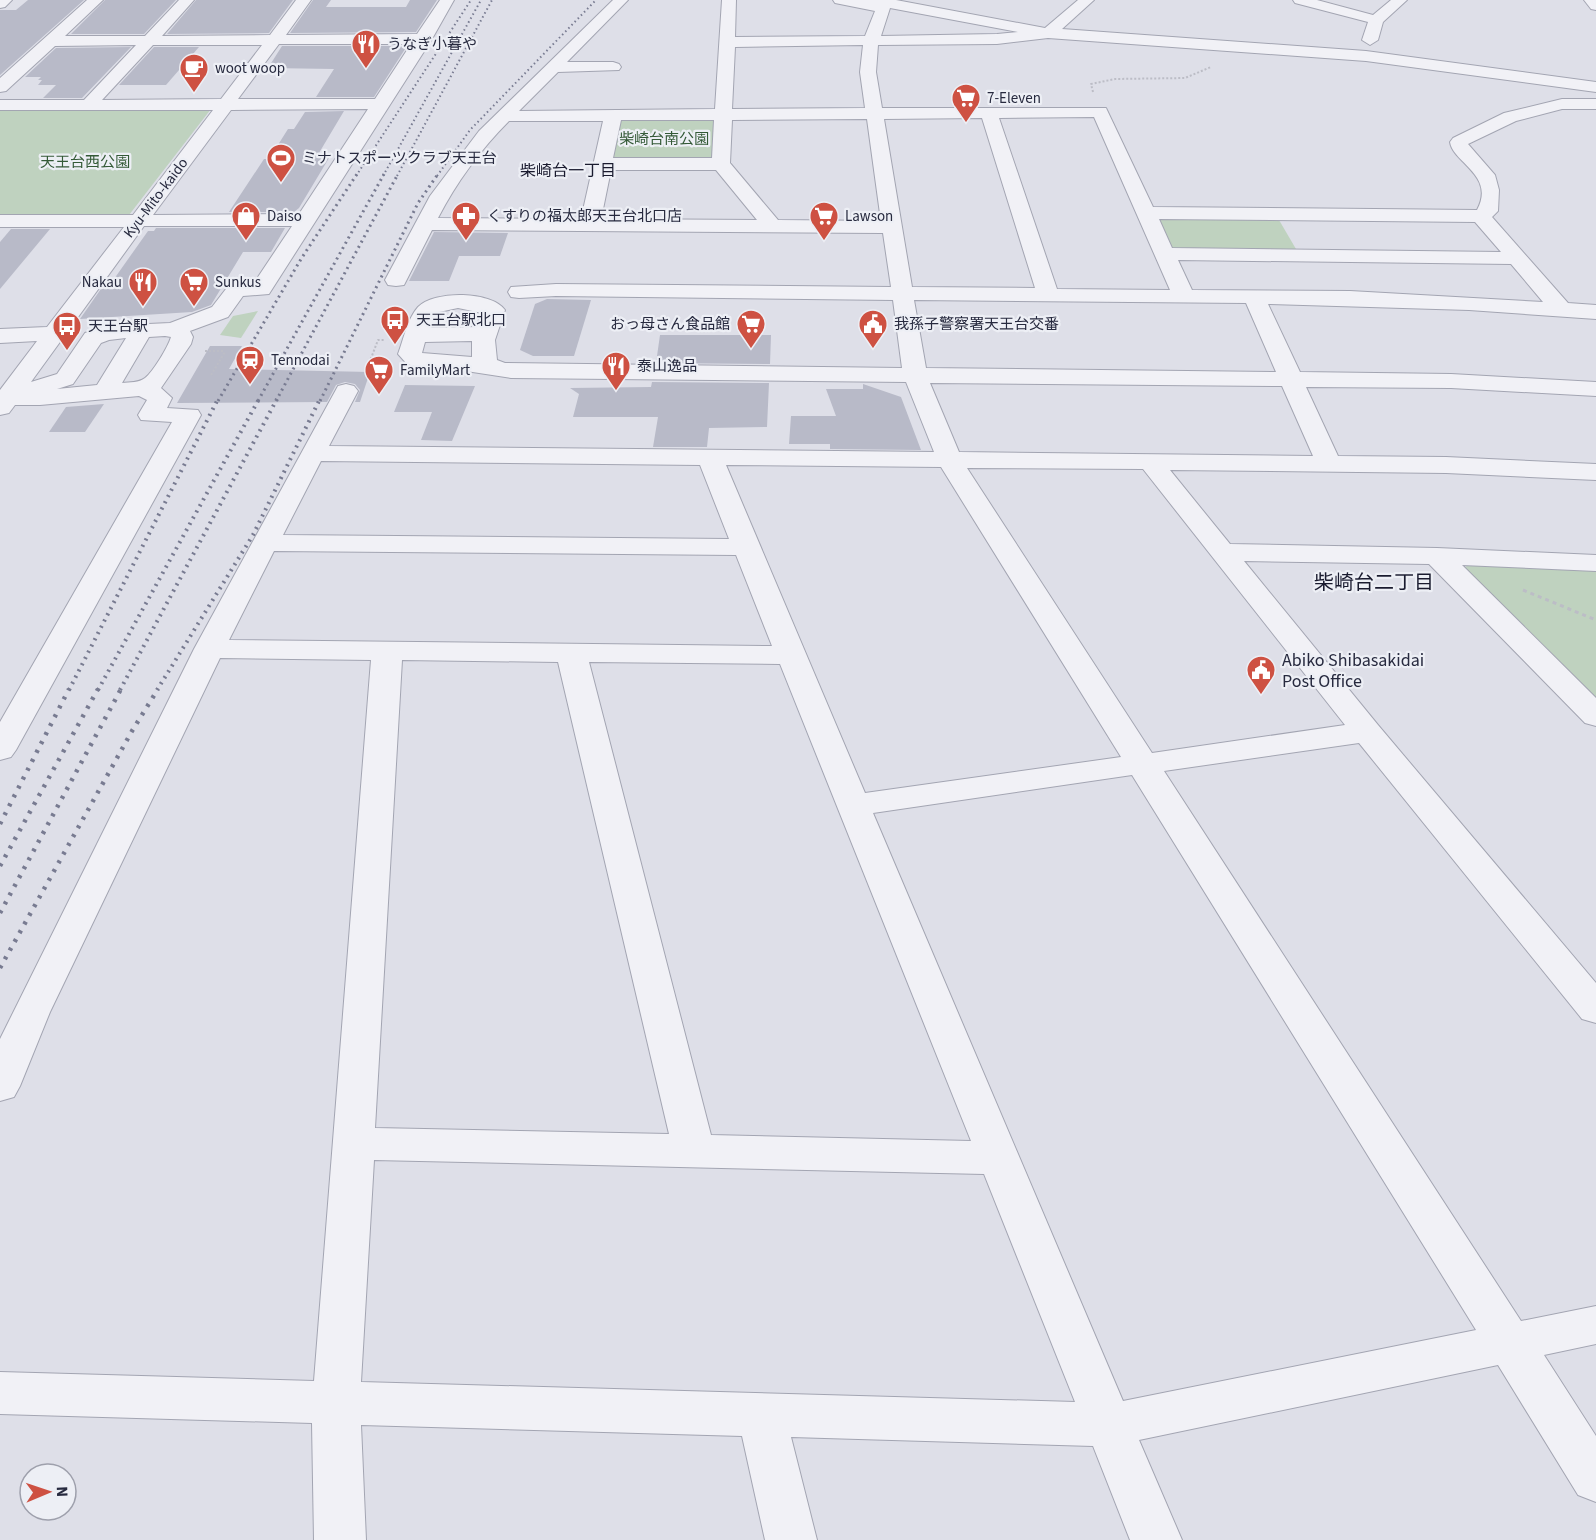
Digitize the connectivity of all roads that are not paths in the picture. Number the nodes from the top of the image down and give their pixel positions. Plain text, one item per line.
1 (5, 0) edge
2 (96, 0) edge
3 (187, 0) edge
4 (304, 0) edge
5 (447, 0) edge
6 (621, 0) edge
7 (729, 0) edge
8 (840, 0) edge
9 (1087, 0) edge
10 (1300, 0) edge
11 (1400, 0) edge
12 (1591, 0) edge
13 (881, 3) edge
14 (0, 4) edge
15 (1596, 6) edge
16 (1376, 20) junction
17 (237, 23) dead end
18 (1048, 33) junction
19 (424, 39) junction
20 (149, 40) junction
21 (223, 40) junction
22 (275, 40) junction
23 (871, 40) junction
24 (51, 41) junction
25 (726, 42) junction
26 (1366, 56) junction
27 (551, 67) junction
28 (613, 67) dead end
29 (7, 74) edge
30 (0, 87) edge
31 (1596, 87) edge
32 (227, 104) junction
33 (381, 104) junction
34 (1596, 104) edge
35 (0, 105) edge
36 (88, 105) junction
37 (874, 113) junction
38 (989, 113) junction
39 (612, 115) junction
40 (723, 115) junction
41 (503, 116) junction
42 (603, 164) junction
43 (721, 164) junction
44 (1146, 213) junction
45 (1281, 215) junction
46 (1481, 216) junction
47 (139, 220) junction
48 (304, 220) junction
49 (2, 223) edge
50 (427, 224) junction
51 (590, 225) junction
52 (772, 226) junction
53 (892, 227) junction
54 (1165, 254) junction
55 (1306, 255) junction
56 (1516, 258) junction
57 (396, 280) dead end
58 (519, 292) junction
59 (902, 293) junction
60 (1048, 295) junction
61 (1184, 296) junction
62 (1254, 297) junction
63 (456, 302) junction
64 (1561, 309) junction
65 (494, 310) junction
66 (1596, 312) edge
67 (142, 330) junction
68 (173, 330) junction
69 (54, 333) junction
70 (417, 335) junction
71 (0, 336) edge
72 (486, 351) junction
73 (915, 374) junction
74 (1290, 378) junction
75 (355, 383) road end
76 (143, 388) junction
77 (1596, 389) edge
78 (104, 393) junction
79 (3, 401) edge
80 (312, 453) junction
81 (710, 458) junction
82 (950, 461) junction
83 (1150, 462) junction
84 (1329, 464) junction
85 (1596, 472) edge
86 (265, 543) junction
87 (746, 548) junction
88 (1221, 552) junction
89 (1437, 556) junction
90 (1596, 563) edge
91 (209, 649) junction
92 (387, 651) junction
93 (571, 652) junction
94 (791, 655) junction
95 (1596, 716) edge
96 (1367, 732) junction
97 (2, 744) edge
98 (1143, 764) junction
99 (853, 805) junction
100 (1596, 1009) edge
101 (0, 1086) edge
102 (352, 1143) junction
103 (694, 1150) junction
104 (997, 1158) junction
105 (1596, 1325) edge
106 (1511, 1344) junction
107 (0, 1393) edge
108 (336, 1401) junction
109 (761, 1414) junction
110 (1109, 1425) junction
111 (1596, 1479) edge
112 (340, 1540) edge
113 (791, 1540) edge
114 (1156, 1540) edge

1 - 14 street
2 - 24 street
3 - 20 street
4 - 22 street, Kyu-Mito-kaido
5 - 19 street
6 - 27 street
7 - 25 street
8 - 13 street
9 - 18 street
10 - 16 street
11 - 16 street
12 - 15 street
13 - 18 street
13 - 23 street
16 - 26 street
17 - 21 street
18 - 23 street
18 - 26 street
19 - 22 street
19 - 33 street
20 - 21 street
20 - 24 street
20 - 36 street
21 - 22 street
22 - 32 street, Kyu-Mito-kaido
23 - 25 street
23 - 37 street
24 - 29 street
25 - 40 street
26 - 31 street
27 - 28 street
27 - 41 street
29 - 30 street
32 - 33 street
32 - 36 street
32 - 47 street, Kyu-Mito-kaido
33 - 48 street
34 - 46 street
35 - 36 street
37 - 38 street
37 - 40 street
37 - 53 street
38 - 44 street
38 - 60 street
39 - 40 street
39 - 41 street
39 - 42 street
40 - 43 street
41 - 50 street
42 - 43 street
42 - 51 street
43 - 52 street
44 - 45 street
44 - 54 street
45 - 46 street
45 - 55 street
46 - 56 street
47 - 48 street
47 - 49 street
47 - 69 street, Kyu-Mito-kaido
48 - 68 street
50 - 51 street
50 - 57 street
51 - 52 street
52 - 53 street
53 - 59 street
54 - 55 street
54 - 61 street
55 - 56 street
56 - 64 street
58 - 59 street
58 - 63 street
58 - 65 street
59 - 60 street
59 - 73 street
60 - 61 street
61 - 62 street
62 - 64 street
62 - 74 street
63 - 65 street
63 - 70 street
64 - 66 street
65 - 72 street
67 - 68 street
67 - 78 street
67 - 79 street
68 - 76 street
69 - 71 street
69 - 79 street, Kyu-Mito-kaido
70 - 72 street
70 - 72 street
72 - 73 street
73 - 74 street
73 - 82 street
74 - 77 street
74 - 84 street
75 - 80 street
76 - 78 street
76 - 97 street
78 - 79 street
80 - 81 street
80 - 86 street
81 - 82 street
81 - 87 street
82 - 83 street
82 - 98 street
83 - 84 street
83 - 88 street
84 - 85 street
86 - 87 street
86 - 91 street
87 - 94 street
88 - 89 street
88 - 96 street
89 - 90 street
89 - 95 street
91 - 92 street
91 - 101 street
92 - 93 street
92 - 102 street
93 - 94 street
93 - 103 street
94 - 99 street
96 - 98 street
96 - 100 street
98 - 99 street
98 - 106 street
99 - 104 street
102 - 103 street
102 - 108 street
103 - 104 street
104 - 110 street
105 - 106 street
106 - 110 street
106 - 111 street
107 - 108 street
108 - 109 street
108 - 112 street
109 - 110 street
109 - 113 street
110 - 114 street

